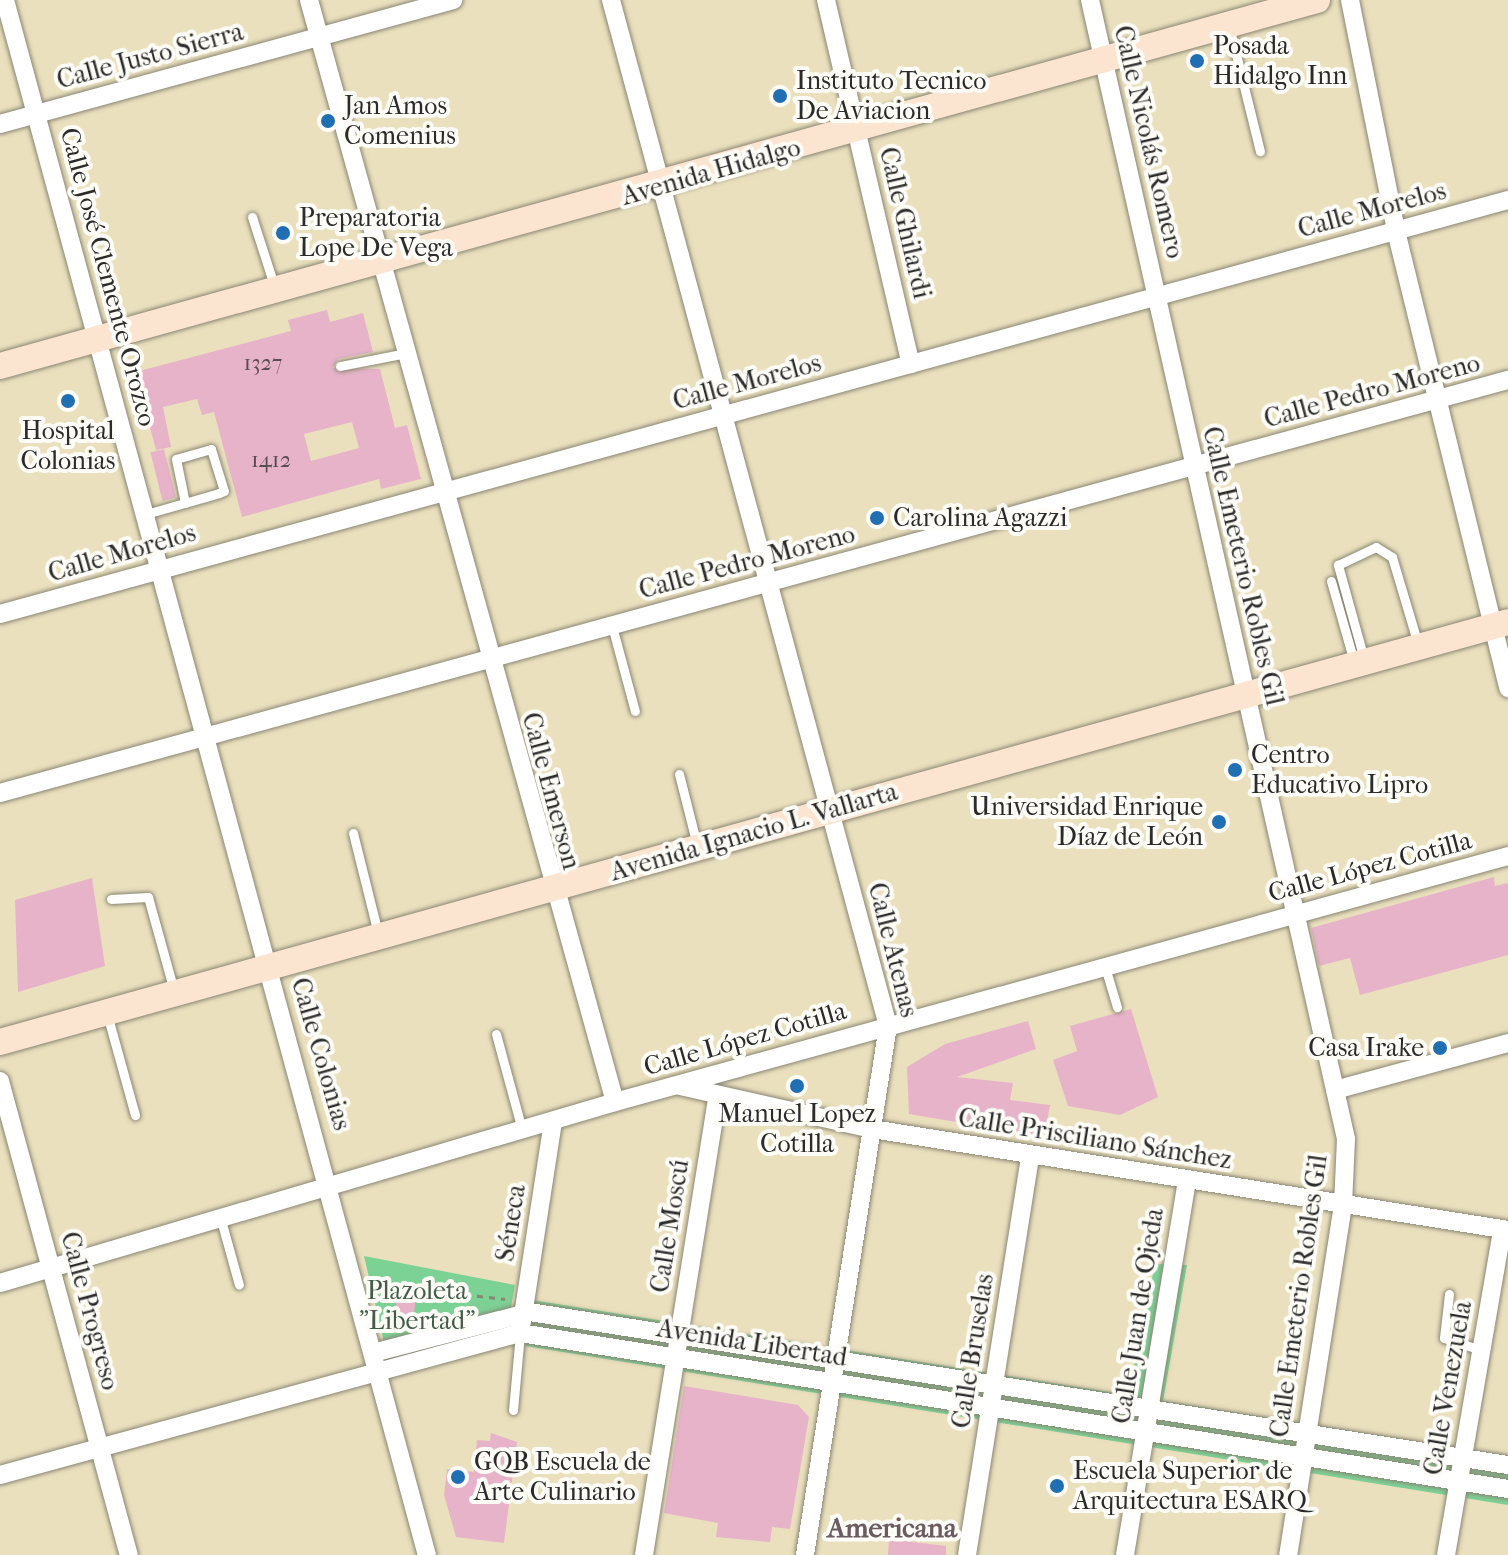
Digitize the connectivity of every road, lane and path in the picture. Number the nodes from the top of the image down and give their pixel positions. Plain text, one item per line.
1 (5, 0) edge
2 (309, 0) edge
3 (453, 0) edge
4 (611, 0) edge
5 (826, 0) edge
6 (1090, 0) edge
7 (1317, 0) edge
8 (1350, 0) edge
9 (1229, 25) junction
10 (319, 36) junction
11 (1104, 59) junction
12 (36, 114) junction
13 (0, 124) edge
14 (857, 130) junction
15 (1260, 151) dead end
16 (662, 186) junction
17 (1508, 200) edge
18 (252, 217) dead end
19 (1396, 231) junction
20 (381, 262) junction
21 (276, 291) junction
22 (1158, 296) junction
23 (98, 339) junction
24 (406, 353) junction
25 (911, 364) junction
26 (0, 366) edge
27 (340, 366) dead end
28 (1508, 380) edge
29 (1437, 400) junction
30 (724, 415) junction
31 (1194, 467) junction
32 (443, 492) junction
33 (185, 503) junction
34 (146, 514) junction
35 (161, 569) junction
36 (1331, 581) dead end
37 (769, 583) junction
38 (0, 614) edge
39 (1500, 624) edge
40 (612, 626) junction
41 (1419, 647) junction
42 (488, 659) junction
43 (1360, 664) junction
44 (1508, 688) edge
45 (1246, 695) junction
46 (635, 711) dead end
47 (206, 736) junction
48 (679, 774) dead end
49 (0, 793) edge
50 (830, 811) junction
51 (353, 833) dead end
52 (698, 848) junction
53 (1508, 856) edge
54 (551, 889) junction
55 (111, 899) dead end
56 (1295, 914) junction
57 (379, 936) junction
58 (270, 967) junction
59 (1105, 967) junction
60 (175, 993) junction
61 (1117, 1007) dead end
62 (106, 1012) junction
63 (888, 1026) junction
64 (496, 1034) dead end
65 (0, 1042) edge
66 (1508, 1043) edge
67 (0, 1081) edge
68 (676, 1085) junction
69 (1335, 1090) junction
70 (718, 1095) junction
71 (615, 1102) junction
72 (135, 1115) dead end
73 (553, 1121) junction
74 (872, 1129) junction
75 (522, 1130) junction
76 (1030, 1155) junction
77 (1187, 1180) junction
78 (332, 1188) junction
79 (1343, 1205) junction
80 (221, 1220) junction
81 (1505, 1230) edge
82 (51, 1268) junction
83 (0, 1283) edge
84 (239, 1285) dead end
85 (356, 1285) junction
86 (1449, 1294) dead end
87 (524, 1309) junction
88 (520, 1333) junction
89 (679, 1334) junction
90 (1481, 1350) junction
91 (373, 1353) junction
92 (675, 1357) junction
93 (836, 1359) junction
94 (378, 1372) junction
95 (832, 1382) junction
96 (994, 1384) junction
97 (990, 1407) junction
98 (1148, 1408) junction
99 (513, 1410) dead end
100 (1145, 1432) junction
101 (1307, 1433) junction
102 (100, 1447) junction
103 (1303, 1457) junction
104 (1462, 1457) junction
105 (1508, 1465) edge
106 (0, 1475) edge
107 (1457, 1481) junction
108 (1508, 1489) edge
109 (129, 1555) edge
110 (427, 1555) edge
111 (644, 1555) edge
112 (805, 1555) edge
113 (967, 1555) edge
114 (1125, 1555) edge
115 (1288, 1555) edge
116 (1446, 1555) edge

1 - 12 street, Calle José Clemente Orozco
2 - 10 street, Calle Emerson
3 - 10 street, Calle Justo Sierra
4 - 16 street, Calle Atenas
5 - 14 street, Calle Ghilardi
6 - 11 street, Calle Nicolás Romero
7 - 9 main road, Avenida Hidalgo
8 - 19 street
9 - 11 main road, Avenida Hidalgo
9 - 15 lane
10 - 12 street, Calle Justo Sierra
10 - 20 street, Calle Emerson
11 - 14 main road, Avenida Hidalgo
11 - 22 street, Calle Nicolás Romero
12 - 13 street, Calle Justo Sierra
12 - 23 street, Calle José Clemente Orozco
14 - 16 main road, Avenida Hidalgo
14 - 25 street, Calle Ghilardi
16 - 20 main road, Avenida Hidalgo
16 - 30 street, Calle Atenas
17 - 19 street, Calle Morelos
18 - 21 lane
19 - 22 street, Calle Morelos
19 - 29 street
20 - 21 main road, Avenida Hidalgo
20 - 24 street, Calle Emerson
21 - 23 main road, Avenida Hidalgo
22 - 25 street, Calle Morelos
22 - 31 street, Calle Emeterio Robles Gil
23 - 26 main road
23 - 34 street, Calle José Clemente Orozco
24 - 27 lane
24 - 32 street, Calle Emerson
25 - 30 street, Calle Morelos
28 - 29 street, Calle Pedro Moreno
29 - 31 street, Calle Pedro Moreno
29 - 39 street
30 - 32 street, Calle Morelos
30 - 37 street, Calle Atenas
31 - 37 street, Calle Pedro Moreno
31 - 45 street, Calle Emeterio Robles Gil
32 - 35 street, Calle Morelos
32 - 42 street, Calle Emerson
33 - 33 lane
33 - 34 lane
34 - 35 street, Calle José Clemente Orozco
35 - 38 street, Calle Morelos
35 - 47 street, Calle Colonias
36 - 43 lane
37 - 40 street, Calle Pedro Moreno
37 - 50 street, Calle Atenas
39 - 41 main road, Avenida Ignacio L. Vallarta
39 - 44 street
40 - 42 street, Calle Pedro Moreno
40 - 46 lane
41 - 43 main road, Avenida Ignacio L. Vallarta
41 - 43 lane
42 - 47 street, Calle Pedro Moreno
42 - 54 street, Calle Emerson
43 - 45 main road, Avenida Ignacio L. Vallarta
45 - 50 main road, Avenida Ignacio L. Vallarta
45 - 56 street, Calle Emeterio Robles Gil
47 - 49 street, Calle Pedro Moreno
47 - 58 street, Calle Colonias
48 - 52 lane
50 - 52 main road, Avenida Ignacio L. Vallarta
50 - 63 street, Calle Atenas
51 - 57 lane
52 - 54 main road, Avenida Ignacio L. Vallarta
53 - 56 street, Calle López Cotilla
54 - 57 main road, Avenida Ignacio L. Vallarta
54 - 71 street, Calle Emerson
55 - 60 lane
56 - 59 street, Calle López Cotilla
56 - 69 street, Calle Emeterio Robles Gil
57 - 58 main road, Avenida Ignacio L. Vallarta
58 - 60 main road, Avenida Ignacio L. Vallarta
58 - 78 street, Calle Colonias
59 - 61 lane
59 - 63 street, Calle López Cotilla
60 - 62 main road, Avenida Ignacio L. Vallarta
62 - 65 main road, Avenida Ignacio L. Vallarta
62 - 72 lane
63 - 68 street, Calle López Cotilla
63 - 74 street, Calle Atenas
64 - 75 lane
66 - 69 street
67 - 82 street, Calle Progreso
68 - 70 street, Calle Prisciliano Sánchez
68 - 71 street, Calle López Cotilla
69 - 79 street, Calle Emeterio Robles Gil
70 - 74 street, Calle Prisciliano Sánchez
70 - 89 street, Calle Moscú
71 - 73 street, Calle López Cotilla
73 - 75 street, Calle López Cotilla
73 - 87 street, Séneca
74 - 76 street, Calle Prisciliano Sánchez
74 - 93 street, Calle Atenas
75 - 78 street, Calle López Cotilla
76 - 77 street, Calle Prisciliano Sánchez
76 - 96 street, Calle Bruselas
77 - 79 street, Calle Prisciliano Sánchez
77 - 98 street, Calle Juan de Ojeda
78 - 80 street, Calle López Cotilla
78 - 85 street, Calle Colonias
79 - 81 street, Calle Prisciliano Sánchez
79 - 101 street, Calle Emeterio Robles Gil
80 - 82 street, Calle López Cotilla
80 - 84 lane
81 - 90 street, Calle Venezuela
82 - 83 street, Calle López Cotilla
82 - 102 street, Calle Progreso
85 - 87 path
85 - 91 street, Calle Colonias
86 - 90 lane
87 - 88 street, Séneca
87 - 89 street, Avenida Libertad
87 - 91 street
88 - 92 street, Avenida Libertad
88 - 94 street, Avenida Libertad
88 - 99 lane
89 - 92 street, Calle Moscú
89 - 93 street, Avenida Libertad
90 - 104 street, Calle Venezuela
91 - 94 street, Calle Colonias
92 - 95 street, Avenida Libertad
92 - 111 street, Calle Moscú
93 - 95 street, Calle Atenas
93 - 96 street, Avenida Libertad
94 - 102 street, Avenida Libertad
94 - 110 street, Calle Colonias
95 - 97 street, Avenida Libertad
95 - 112 street, Calle Atenas
96 - 97 street, Calle Bruselas
96 - 98 street, Avenida Libertad
97 - 100 street, Avenida Libertad
97 - 113 street, Calle Bruselas
98 - 100 street, Calle Juan de Ojeda
98 - 101 street, Avenida Libertad
100 - 103 street, Avenida Libertad
100 - 114 street, Calle Juan de Ojeda
101 - 103 street, Calle Emeterio Robles Gil
101 - 104 street, Avenida Libertad
102 - 106 street, Avenida Libertad
102 - 109 street, Calle Progreso
103 - 107 street, Avenida Libertad
103 - 115 street, Calle Emeterio Robles Gil
104 - 105 street, Avenida Libertad
104 - 107 street, Calle Venezuela
107 - 108 street, Avenida Libertad
107 - 116 street, Calle Venezuela

